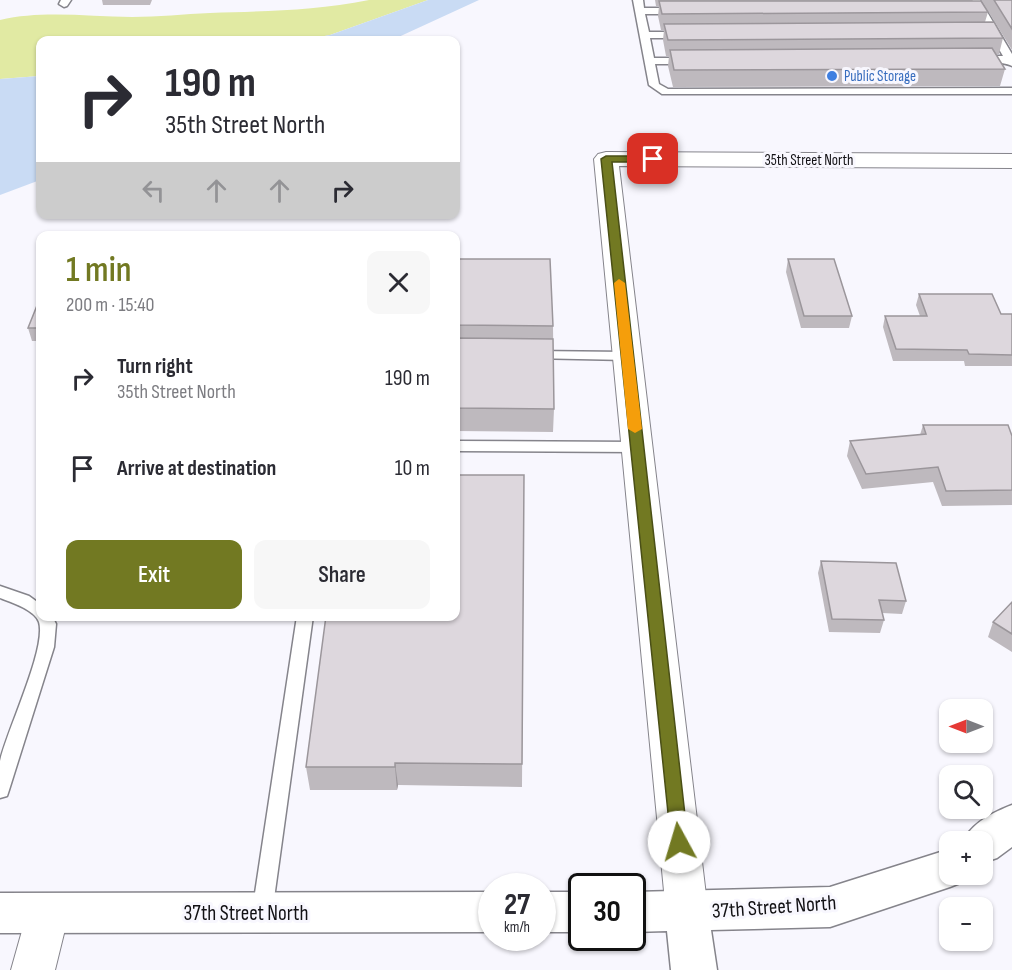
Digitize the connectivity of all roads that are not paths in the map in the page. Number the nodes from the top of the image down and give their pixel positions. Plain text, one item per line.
1 (975, 0) edge
2 (639, 6) edge
3 (970, 10) edge
4 (981, 10) junction
5 (687, 11) edge
6 (983, 33) edge
7 (994, 33) junction
8 (691, 34) edge
9 (645, 35) junction
10 (963, 59) edge
11 (650, 61) junction
12 (696, 61) edge
13 (1011, 61) edge
14 (1012, 91) edge
15 (1010, 166) edge
16 (524, 355) edge
17 (627, 356) junction
18 (460, 446) edge
19 (637, 447) junction
20 (0, 592) edge
21 (36, 609) edge
22 (46, 621) edge
23 (304, 621) edge
24 (0, 789) edge
25 (1012, 823) edge
26 (993, 836) edge
27 (939, 873) edge
28 (478, 912) edge
29 (646, 912) edge
30 (687, 912) junction
31 (0, 913) edge
32 (48, 913) junction
33 (262, 913) junction
34 (33, 970) edge
35 (694, 970) edge

1 - 4 lane
2 - 5 lane
2 - 9 lane
3 - 4 lane
4 - 7 lane
6 - 7 lane
7 - 13 lane
8 - 9 lane
9 - 11 lane
10 - 13 lane
11 - 12 lane
11 - 14 lane
15 - 17 street, 35th Street North
16 - 17 lane
17 - 19 street
18 - 19 lane
19 - 30 street
20 - 21 lane
22 - 24 lane
23 - 33 lane
25 - 26 street
27 - 30 street, 37th Street North
28 - 33 street, 37th Street North
29 - 30 street, 37th Street North
30 - 35 street
31 - 32 street, 37th Street North
32 - 33 street, 37th Street North
32 - 34 street

